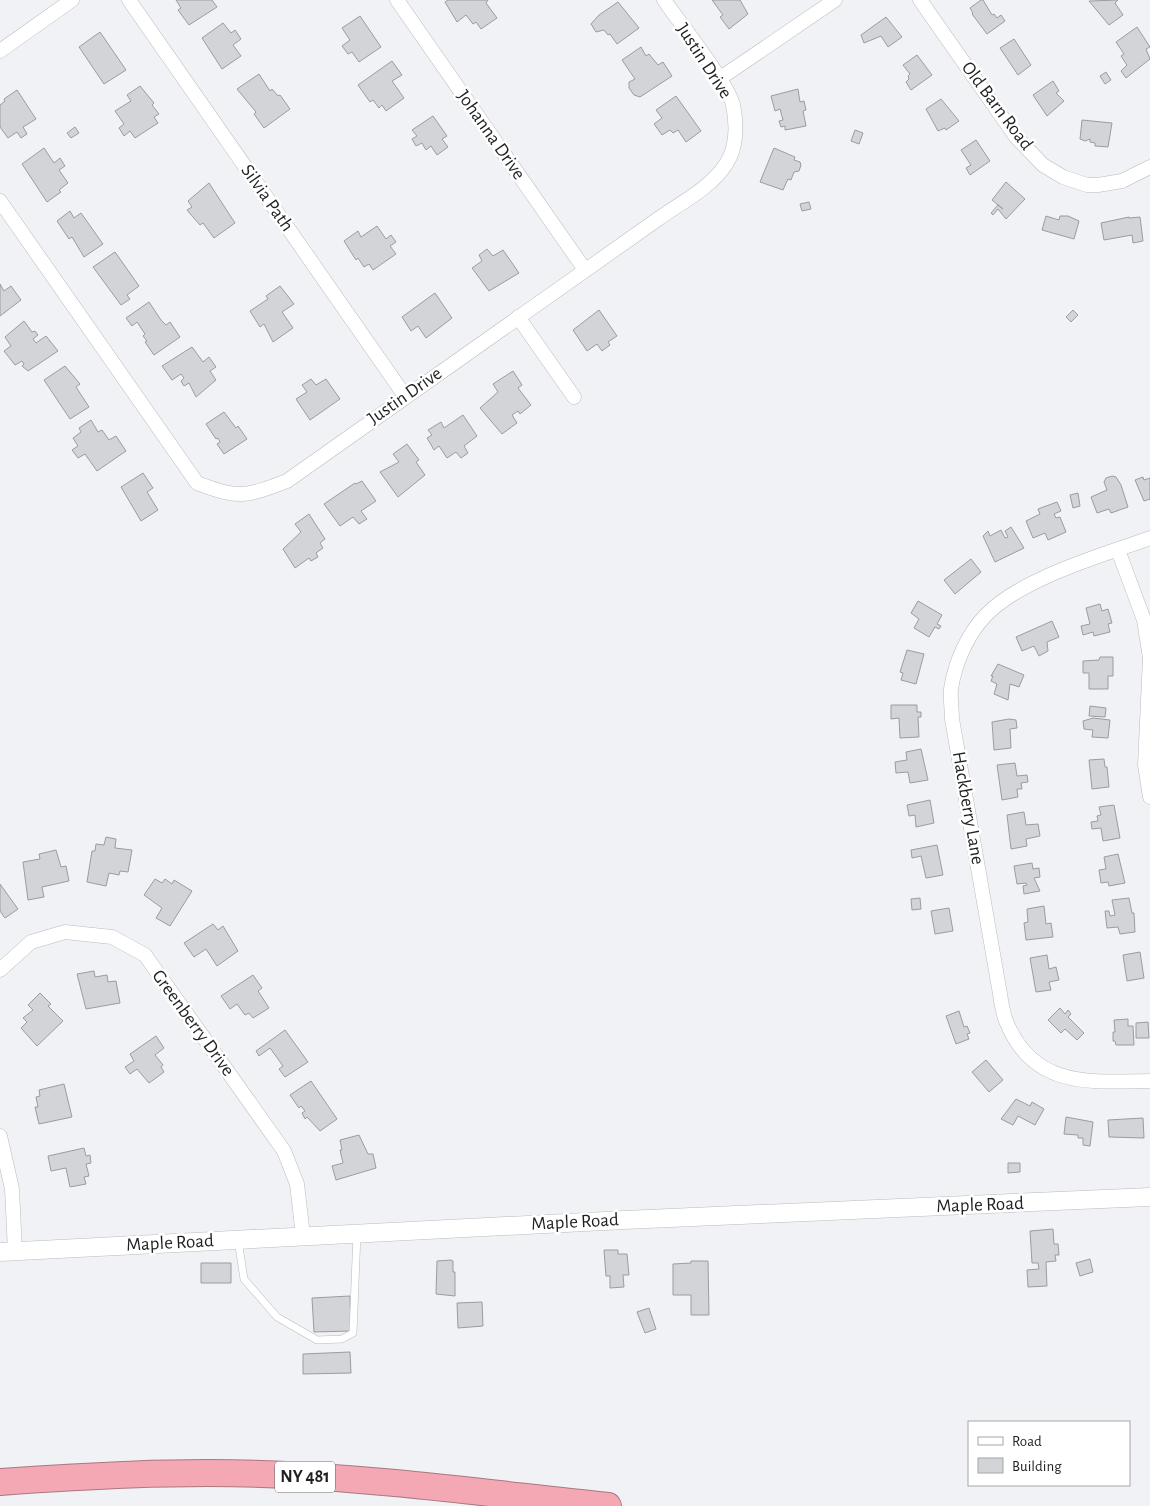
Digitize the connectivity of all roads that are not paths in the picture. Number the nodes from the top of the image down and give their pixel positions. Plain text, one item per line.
1 (72, 0) edge
2 (129, 0) edge
3 (397, 0) edge
4 (664, 0) edge
5 (835, 0) edge
6 (920, 0) edge
7 (0, 51) edge
8 (719, 79) junction
9 (1150, 168) edge
10 (0, 201) edge
11 (585, 270) junction
12 (518, 317) junction
13 (405, 396) junction
14 (574, 398) dead end
15 (1150, 538) edge
16 (1118, 550) junction
17 (1150, 797) edge
18 (0, 970) edge
19 (1150, 1081) edge
20 (0, 1136) edge
21 (1150, 1197) edge
22 (357, 1234) junction
23 (302, 1236) junction
24 (238, 1240) junction
25 (7, 1251) edge
26 (0, 1482) edge
27 (608, 1506) edge

1 - 7 street
2 - 13 street, Silvia Path
3 - 11 street, Johanna Drive
4 - 8 street, Justin Drive
5 - 8 street
6 - 9 street, Old Barn Road
8 - 11 street, Justin Drive
10 - 13 street, Justin Drive
11 - 12 street, Justin Drive
12 - 13 street, Justin Drive
12 - 14 street
15 - 16 street, Hackberry Lane
16 - 17 street
16 - 19 street, Hackberry Lane
18 - 23 street, Greenberry Drive
20 - 25 street
21 - 22 street, Maple Road
22 - 23 street, Maple Road
22 - 24 lane
23 - 24 street, Maple Road
24 - 25 street, Maple Road
26 - 27 highway, NY 481

